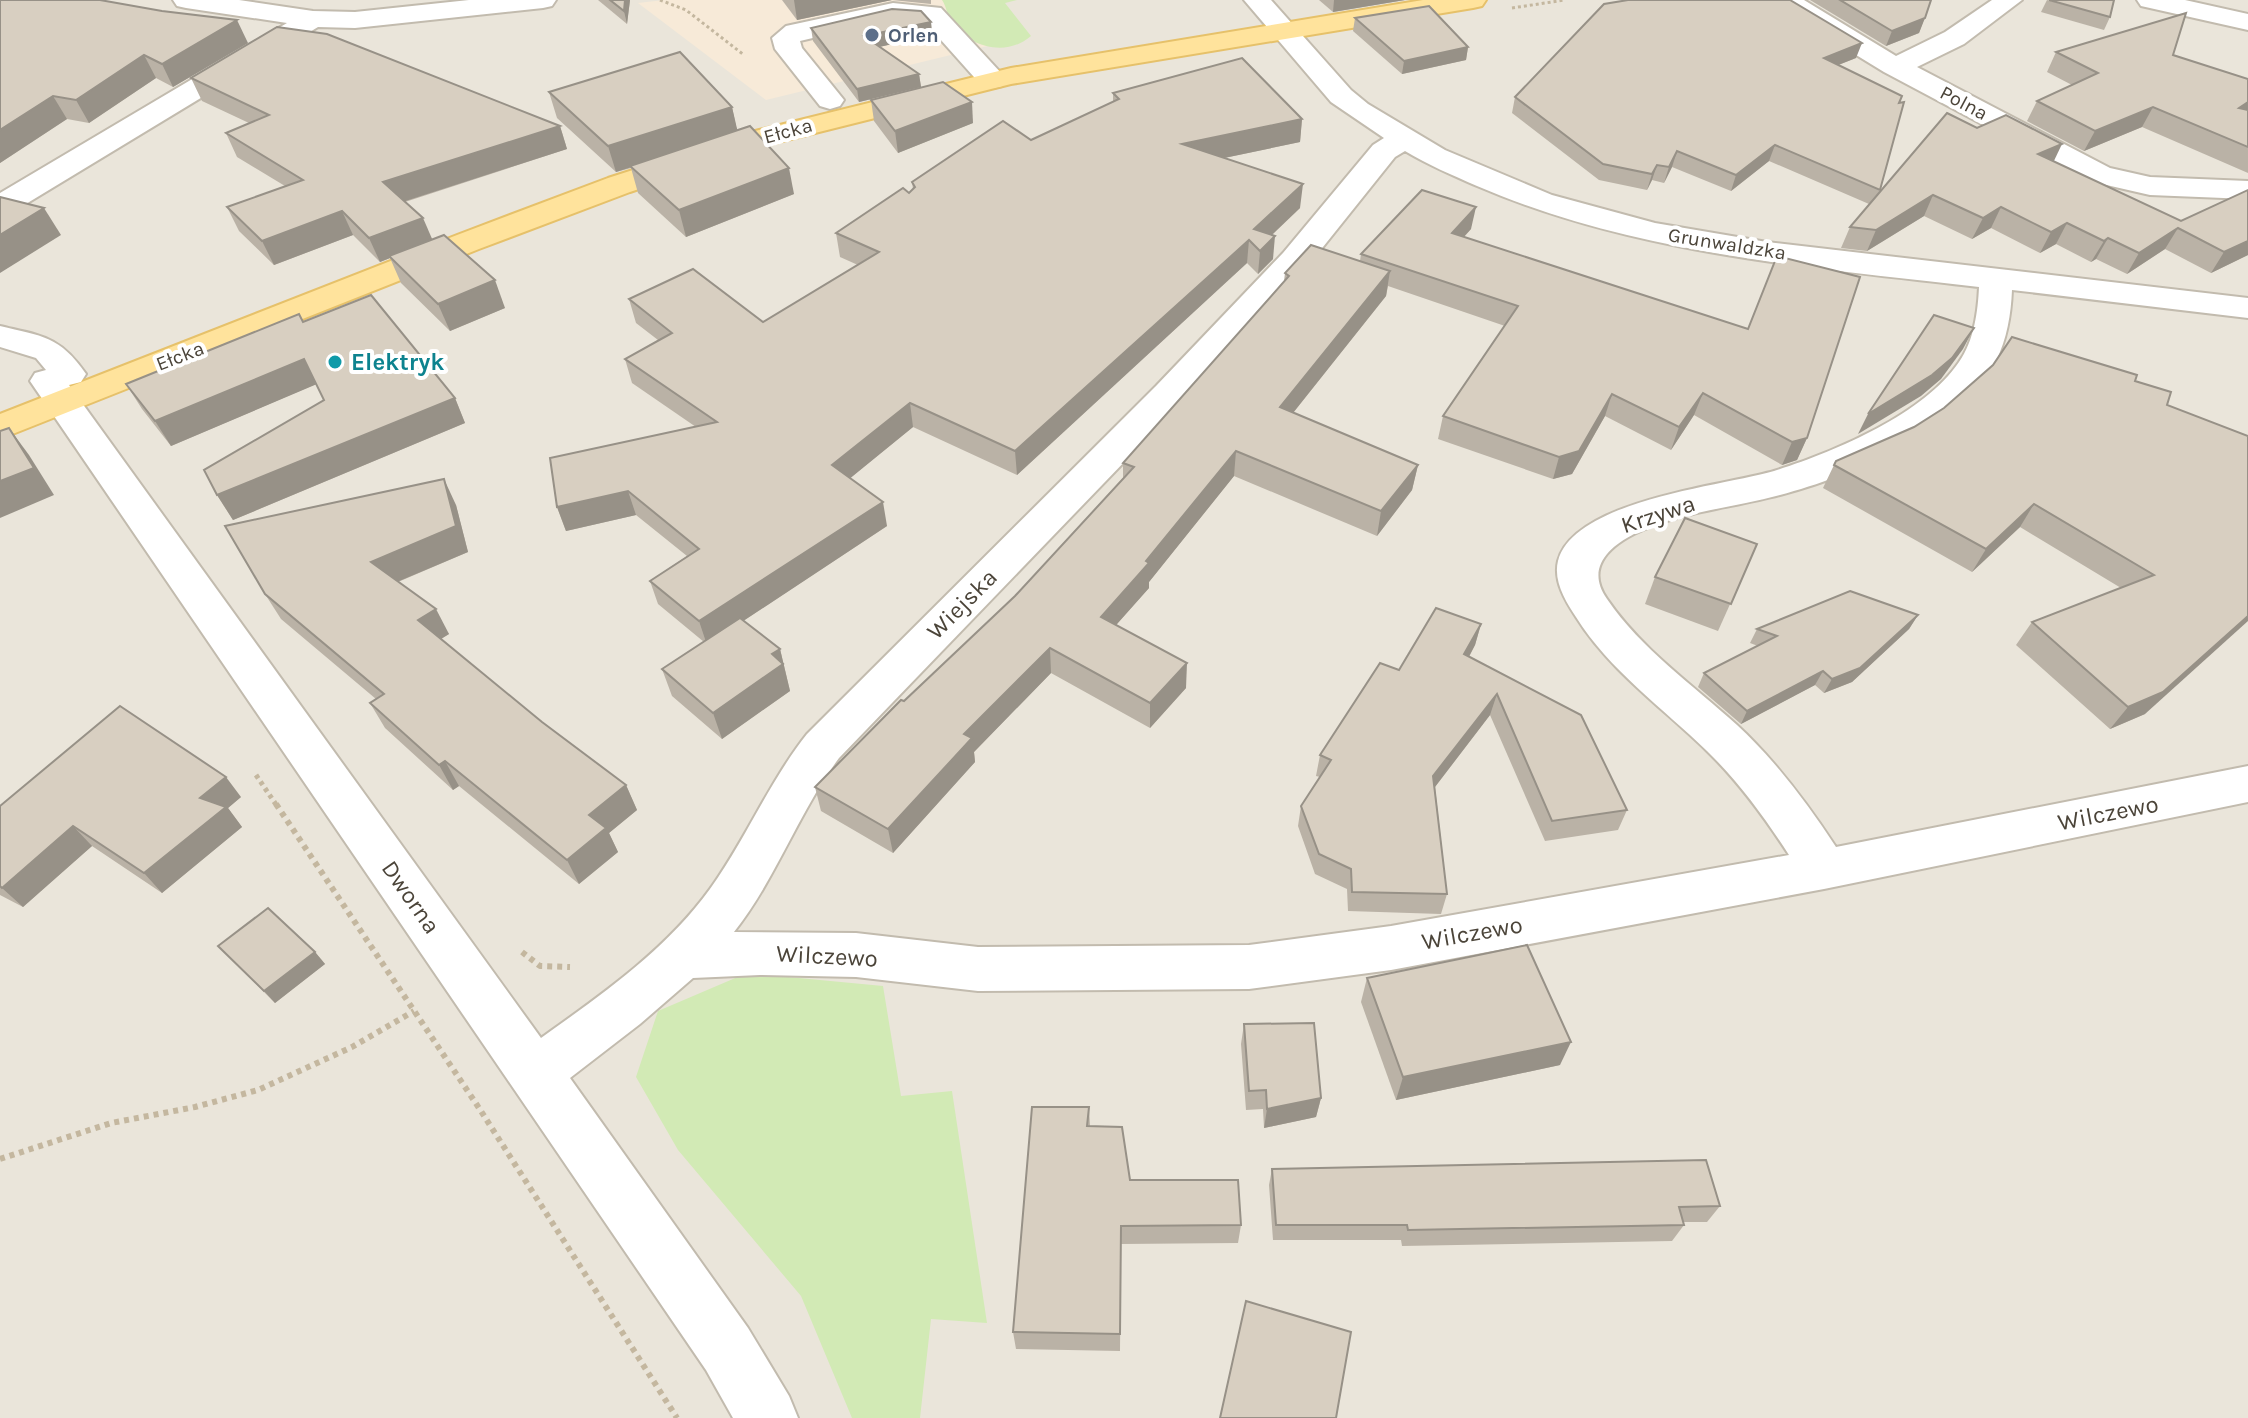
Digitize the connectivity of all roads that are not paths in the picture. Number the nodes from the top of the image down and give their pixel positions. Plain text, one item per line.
1 (186, 0) edge
2 (543, 0) edge
3 (1393, 0) edge
4 (1473, 0) edge
5 (1785, 0) edge
6 (2009, 0) edge
7 (2150, 0) edge
8 (1270, 16) edge
9 (313, 19) junction
10 (2248, 22) edge
11 (1894, 66) junction
12 (986, 73) junction
13 (830, 100) junction
14 (1403, 140) junction
15 (2248, 190) edge
16 (0, 206) edge
17 (1995, 278) junction
18 (2248, 308) edge
19 (0, 336) edge
20 (60, 386) junction
21 (0, 399) edge
22 (0, 427) edge
23 (2248, 784) edge
24 (1824, 869) junction
25 (684, 956) junction
26 (535, 1073) junction
27 (767, 1418) edge

1 - 9 street
2 - 9 street
3 - 8 main road, Ełcka
4 - 8 main road, Ełcka
5 - 11 street, Polna
6 - 11 street
7 - 10 street
8 - 12 main road, Ełcka
8 - 14 street, Grunwaldzka
9 - 16 street
11 - 15 street, Polna
12 - 13 main road, Ełcka
12 - 13 street
12 - 20 main road, Ełcka
13 - 20 main road, Ełcka
14 - 17 street, Grunwaldzka
14 - 25 street, Wiejska
17 - 18 street, Grunwaldzka
17 - 24 street, Krzywa
19 - 20 street, Dworna
20 - 21 main road, Ełcka
20 - 22 main road, Ełcka
20 - 26 street, Dworna
23 - 24 street, Wilczewo
24 - 25 street, Wilczewo
25 - 26 street, Wiejska
26 - 27 street, Dworna

